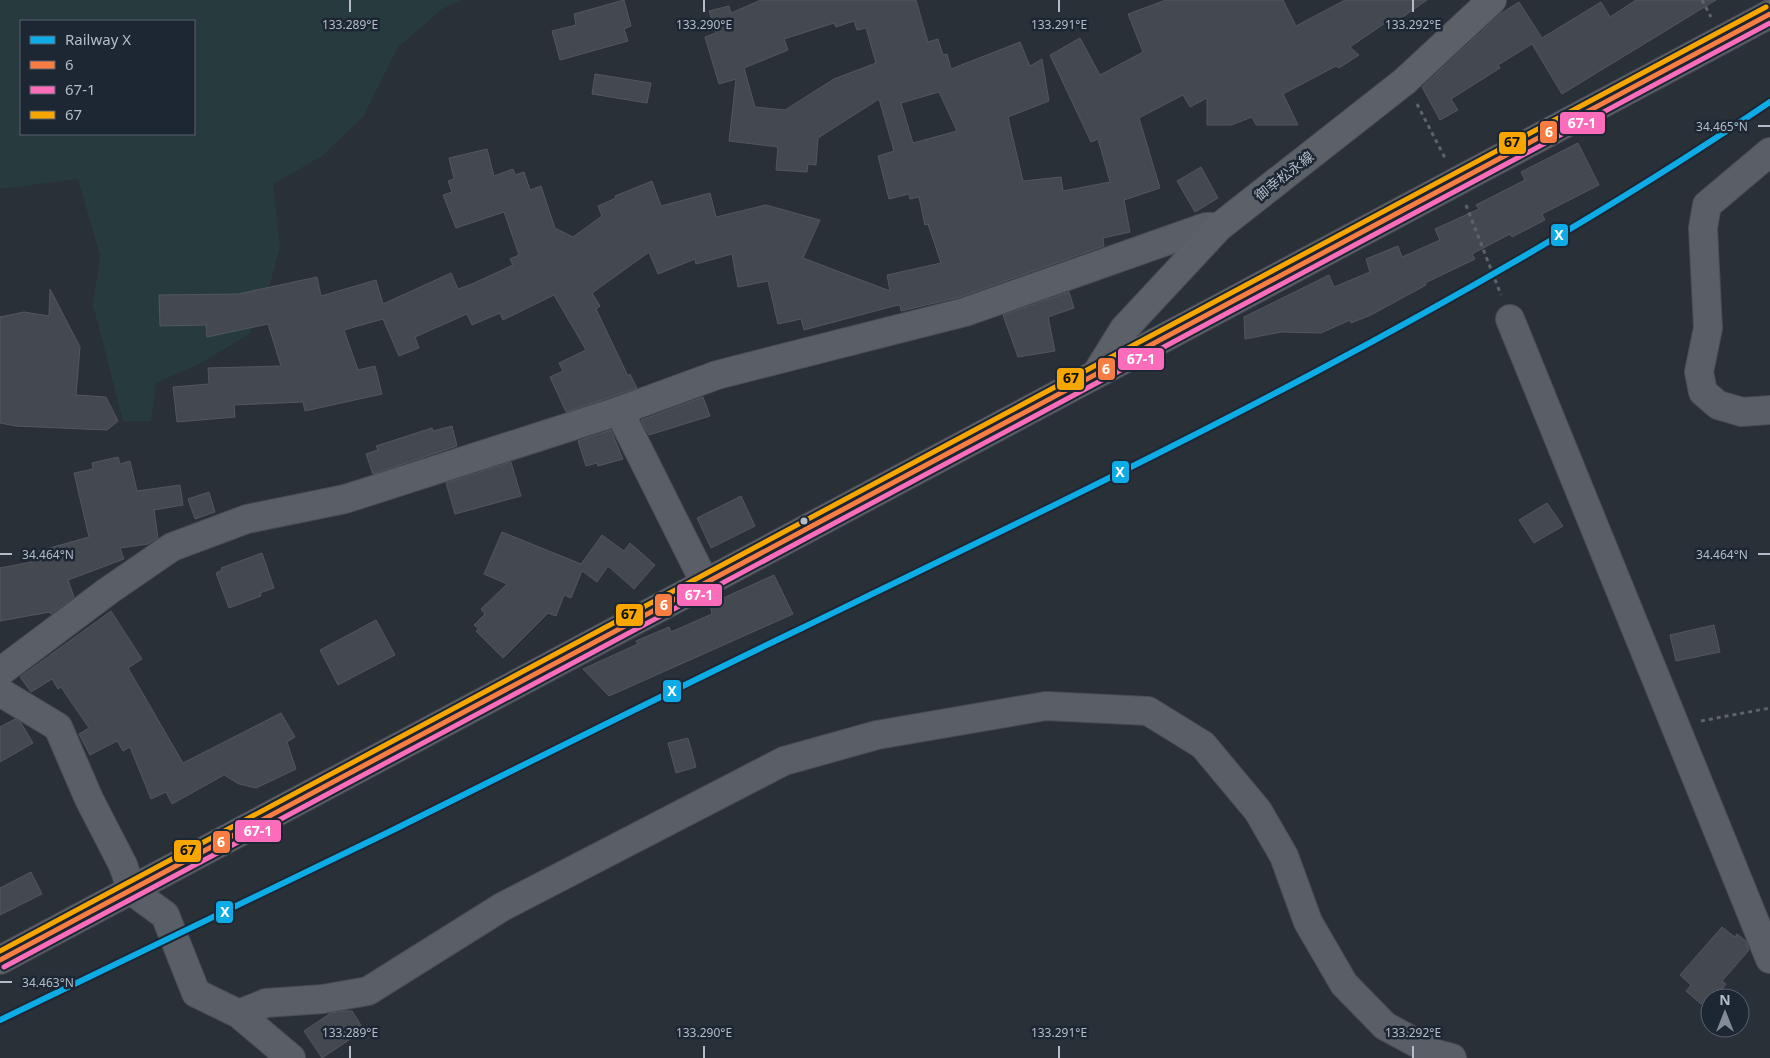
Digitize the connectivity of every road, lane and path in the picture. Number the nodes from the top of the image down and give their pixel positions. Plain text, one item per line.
1 (1492, 0) edge
2 (1770, 14) edge
3 (1405, 81) junction
4 (1770, 152) edge
5 (1457, 182) junction
6 (1219, 227) junction
7 (1510, 319) joint
8 (1098, 372) junction
9 (1770, 410) edge
10 (619, 411) junction
11 (705, 583) junction
12 (0, 672) edge
13 (0, 692) edge
14 (1770, 708) edge
15 (1676, 726) junction
16 (132, 891) junction
17 (1770, 959) edge
18 (0, 960) edge
19 (239, 1014) junction
20 (290, 1058) edge
21 (1452, 1058) edge

1 - 3 main road, 御幸松永線
2 - 5 main road
3 - 5 path
3 - 6 main road, 御幸松永線
4 - 9 street
5 - 7 path
5 - 8 main road
6 - 8 main road, 御幸松永線
6 - 10 street
7 - 15 street
8 - 11 main road
10 - 11 street
10 - 12 street
11 - 16 main road
13 - 16 street
14 - 15 path
15 - 17 street
16 - 18 main road
16 - 19 street
19 - 20 street
19 - 21 street

